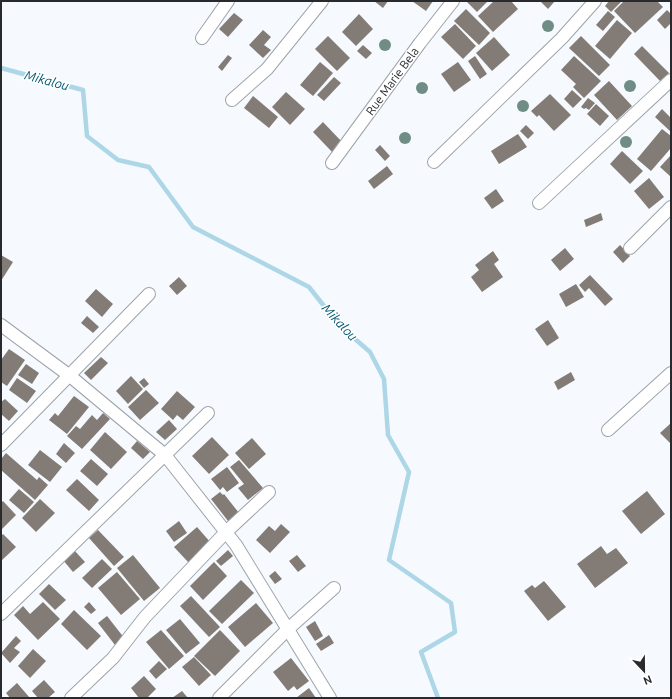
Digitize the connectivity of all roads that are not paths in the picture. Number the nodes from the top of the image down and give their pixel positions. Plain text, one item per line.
1 (228, 1) edge
2 (322, 1) edge
3 (453, 1) edge
4 (595, 1) edge
5 (202, 38) dead end
6 (671, 80) edge
7 (232, 100) dead end
8 (434, 162) dead end
9 (332, 163) dead end
10 (539, 203) dead end
11 (671, 207) edge
12 (630, 248) dead end
13 (150, 294) dead end
14 (1, 325) edge
15 (671, 374) edge
16 (70, 376) junction
17 (208, 413) dead end
18 (608, 430) dead end
19 (1, 445) edge
20 (165, 455) junction
21 (269, 492) dead end
22 (226, 532) junction
23 (334, 588) dead end
24 (1, 614) edge
25 (288, 629) junction
26 (71, 698) edge
27 (219, 698) edge
28 (330, 698) edge

1 - 5 street
2 - 7 street
3 - 9 street, Rue Marie Bela
4 - 8 street
6 - 10 street
11 - 12 street
13 - 16 street
14 - 16 street
15 - 18 street
16 - 19 street
16 - 20 street
17 - 20 street
20 - 22 street
20 - 24 street
21 - 22 street
22 - 25 street
22 - 26 street
23 - 25 street
25 - 27 street
25 - 28 street

